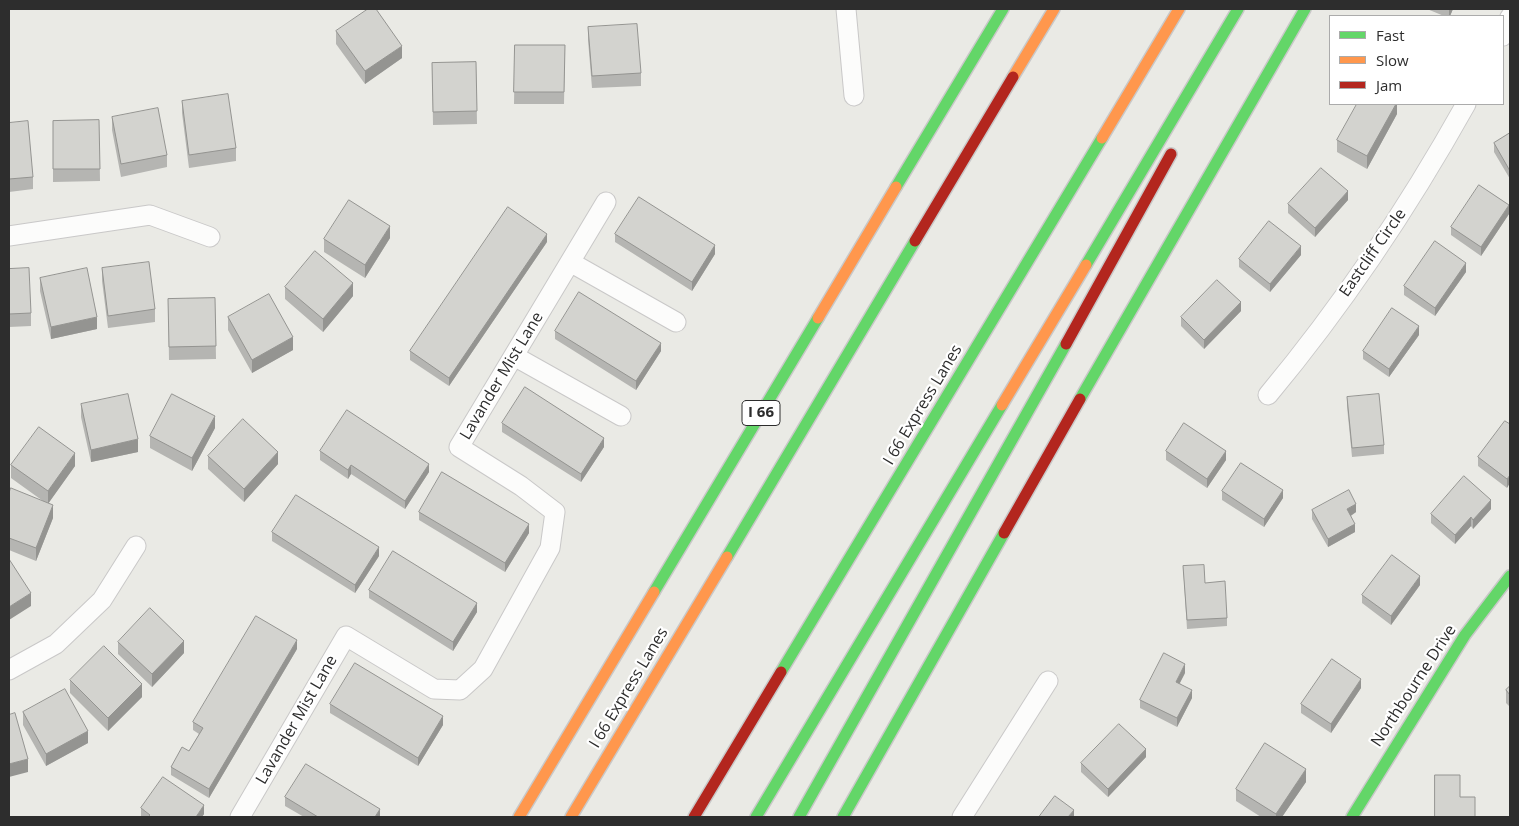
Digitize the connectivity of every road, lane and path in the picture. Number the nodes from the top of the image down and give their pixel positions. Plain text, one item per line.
1 (846, 9) edge
2 (1003, 9) edge
3 (1054, 9) edge
4 (1179, 9) edge
5 (1238, 9) edge
6 (1248, 9) edge
7 (1305, 9) edge
8 (1510, 17) edge
9 (1504, 33) edge
10 (1211, 78) dead end
11 (854, 96) dead end
12 (1465, 105) edge
13 (1175, 146) dead end
14 (606, 202) dead end
15 (9, 236) edge
16 (210, 237) dead end
17 (570, 262) junction
18 (676, 322) dead end
19 (514, 356) junction
20 (1268, 395) dead end
21 (621, 416) dead end
22 (136, 546) dead end
23 (1510, 576) edge
24 (9, 670) edge
25 (1048, 681) dead end
26 (240, 817) edge
27 (519, 817) edge
28 (571, 817) edge
29 (694, 817) edge
30 (756, 817) edge
31 (799, 817) edge
32 (843, 817) edge
33 (962, 817) edge
34 (1352, 817) edge

1 - 11 street
2 - 27 main road, I 66
3 - 28 main road, I 66 Express Lanes
4 - 29 main road, I 66 Express Lanes
5 - 30 main road
6 - 10 main road
7 - 32 main road
8 - 9 street
12 - 20 street, Eastcliff Circle
13 - 31 main road
14 - 17 street, Lavander Mist Lane
15 - 16 street
17 - 18 street
17 - 19 street, Lavander Mist Lane
19 - 21 street
19 - 26 street, Lavander Mist Lane
22 - 24 street
23 - 34 main road, Northbourne Drive
25 - 33 street

